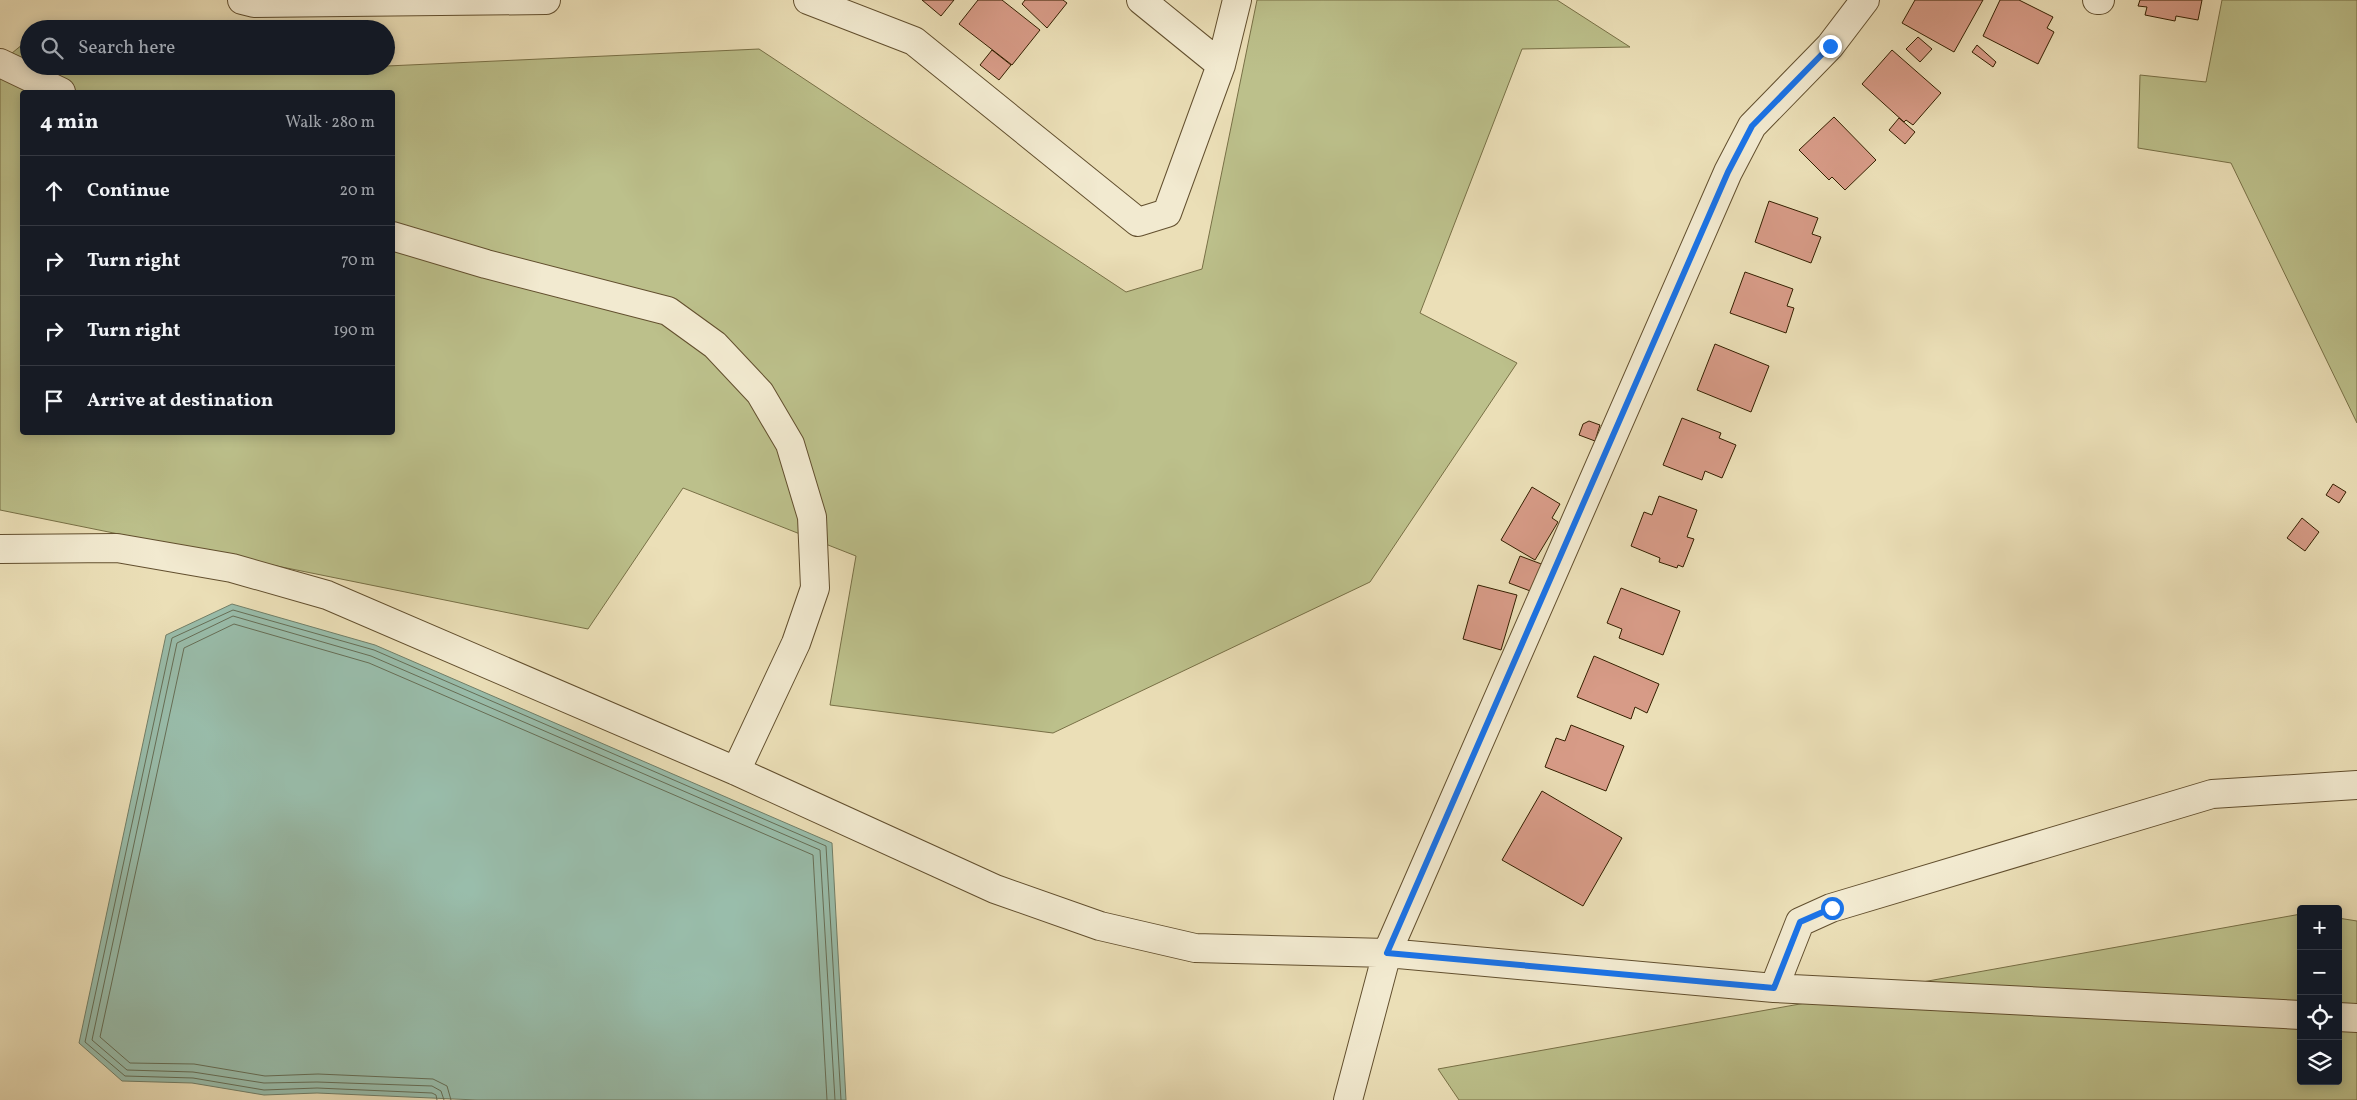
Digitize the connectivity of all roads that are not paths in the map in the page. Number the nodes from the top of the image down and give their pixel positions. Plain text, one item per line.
1 (242, 0) edge
2 (546, 0) edge
3 (808, 0) edge
4 (1141, 0) edge
5 (1237, 0) edge
6 (1865, 0) edge
7 (498, 1) edge
8 (0, 63) edge
9 (1221, 65) junction
10 (20, 73) edge
11 (25, 75) edge
12 (57, 90) edge
13 (395, 237) edge
14 (0, 549) edge
15 (736, 771) junction
16 (2357, 785) edge
17 (1387, 953) junction
18 (1774, 988) junction
19 (2297, 1015) edge
20 (2342, 1017) edge
21 (2357, 1018) edge
22 (1348, 1100) edge

1 - 7 street
2 - 7 street
3 - 9 street
4 - 9 street
5 - 9 street
6 - 17 street
8 - 10 street
11 - 12 street
13 - 15 street
14 - 15 street
15 - 17 street
16 - 18 street
17 - 18 street
17 - 22 street
18 - 19 street
20 - 21 street

